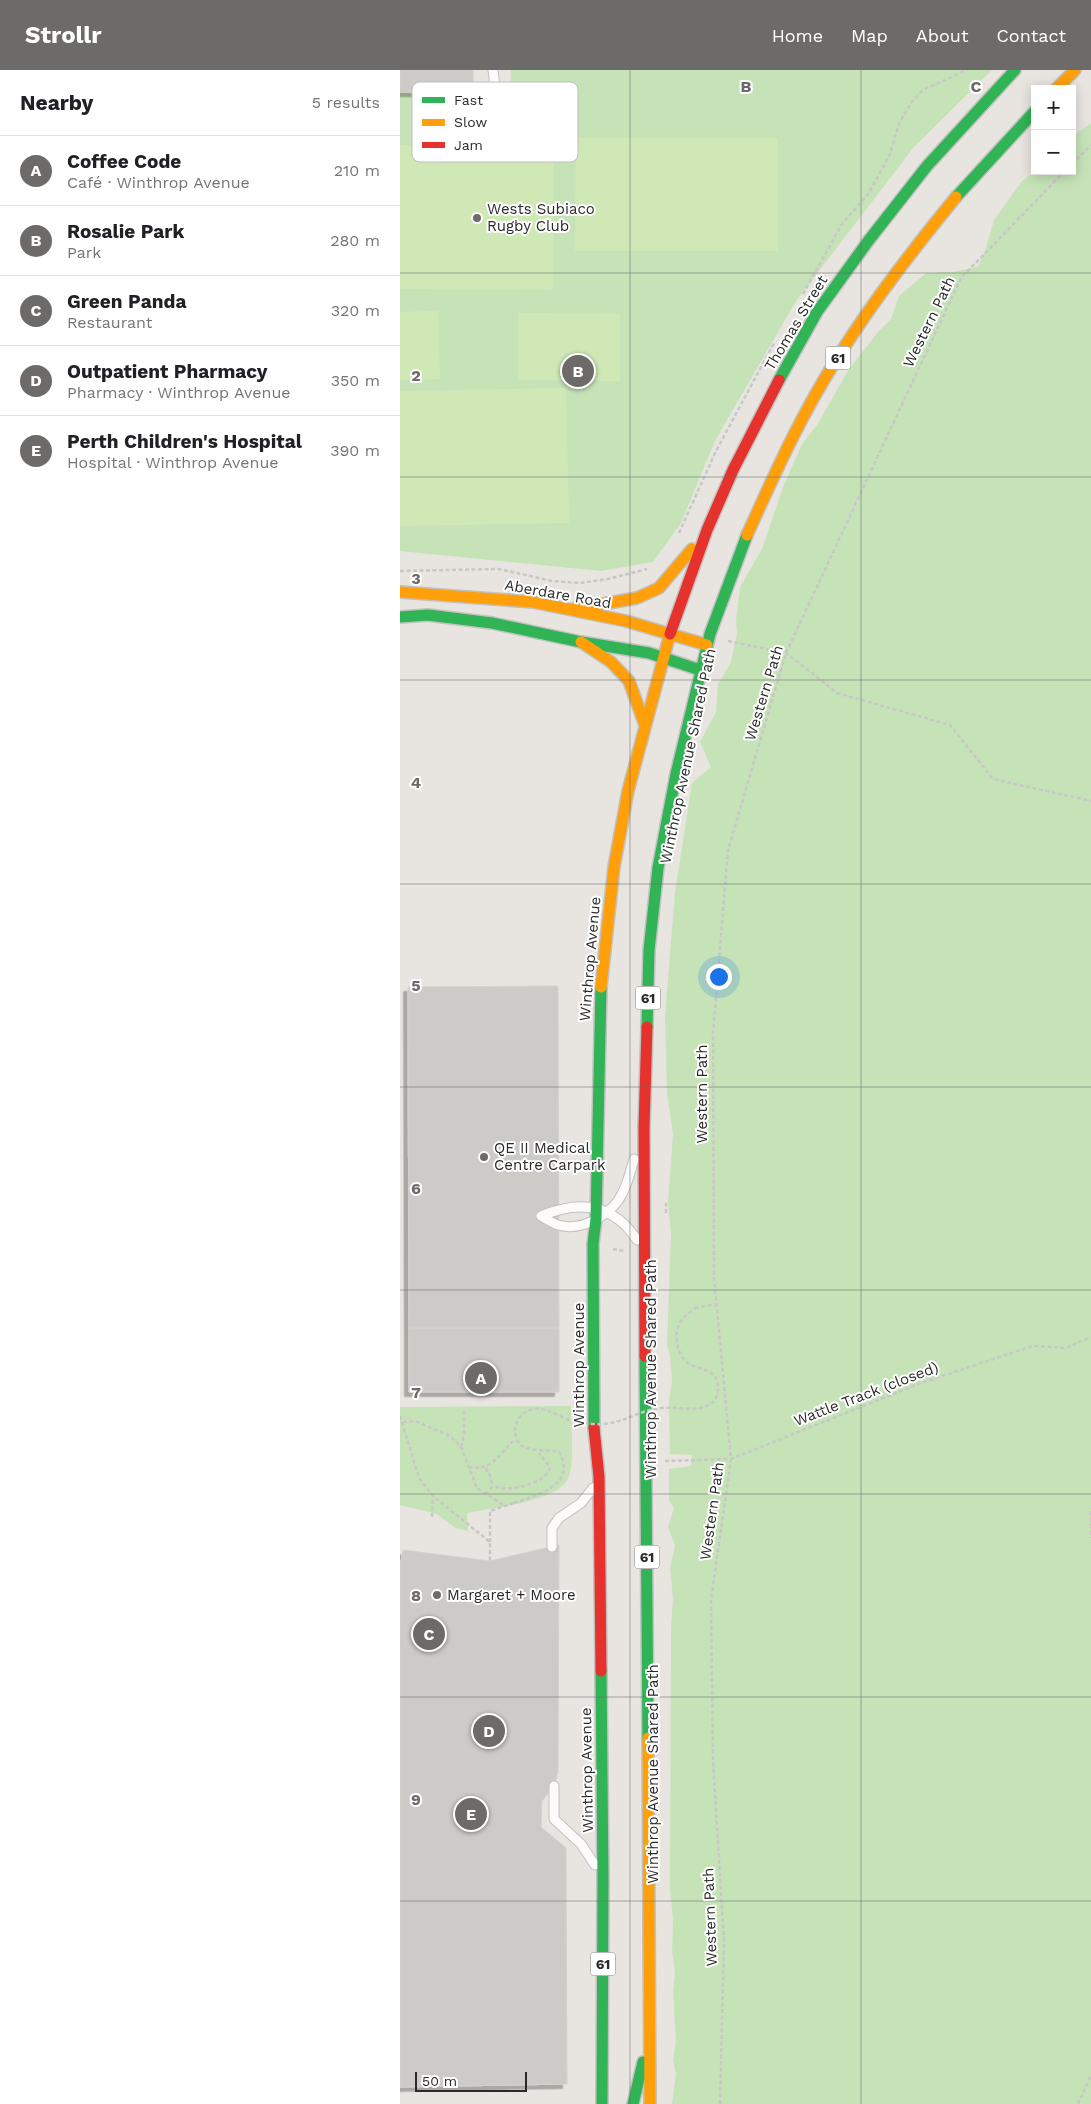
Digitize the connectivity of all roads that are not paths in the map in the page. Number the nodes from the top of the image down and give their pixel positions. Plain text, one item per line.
1 (1016, 70) edge
2 (1075, 70) edge
3 (1060, 85) edge
4 (1031, 115) edge
5 (706, 530) junction
6 (400, 592) edge
7 (574, 609) junction
8 (400, 617) edge
9 (670, 634) junction
10 (581, 642) junction
11 (707, 645) junction
12 (664, 658) junction
13 (700, 670) junction
14 (645, 725) junction
15 (644, 1128) junction
16 (608, 1212) junction
17 (596, 1214) junction
18 (579, 1226) junction
19 (593, 1244) junction
20 (645, 1253) junction
21 (599, 1477) junction
22 (552, 1547) dead end
23 (554, 1786) dead end
24 (603, 1878) junction
25 (650, 2029) junction
26 (602, 2104) edge
27 (633, 2104) edge
28 (650, 2104) edge

1 - 5 main road, Thomas Street / 61
2 - 3 main road
4 - 11 main road, 61
5 - 7 main road
5 - 9 main road, Thomas Street / 61
6 - 7 main road, Aberdare Road
7 - 9 main road, Aberdare Road
8 - 10 main road
9 - 11 main road, Aberdare Road
9 - 12 main road, Winthrop Avenue / 61
10 - 12 main road
10 - 14 main road
11 - 13 main road, 61
12 - 13 main road
12 - 14 main road, Winthrop Avenue / 61
13 - 15 main road, 61
14 - 17 main road, Winthrop Avenue / 61
15 - 16 lane
15 - 20 main road, 61
16 - 17 lane
16 - 20 lane
17 - 18 lane
17 - 18 lane
17 - 19 main road, Winthrop Avenue / 61
18 - 19 lane
19 - 21 main road, Winthrop Avenue / 61
20 - 25 main road, 61
21 - 22 lane
21 - 24 main road, Winthrop Avenue / 61
23 - 24 lane
24 - 26 main road, Winthrop Avenue / 61
25 - 27 main road
25 - 28 main road, 61

